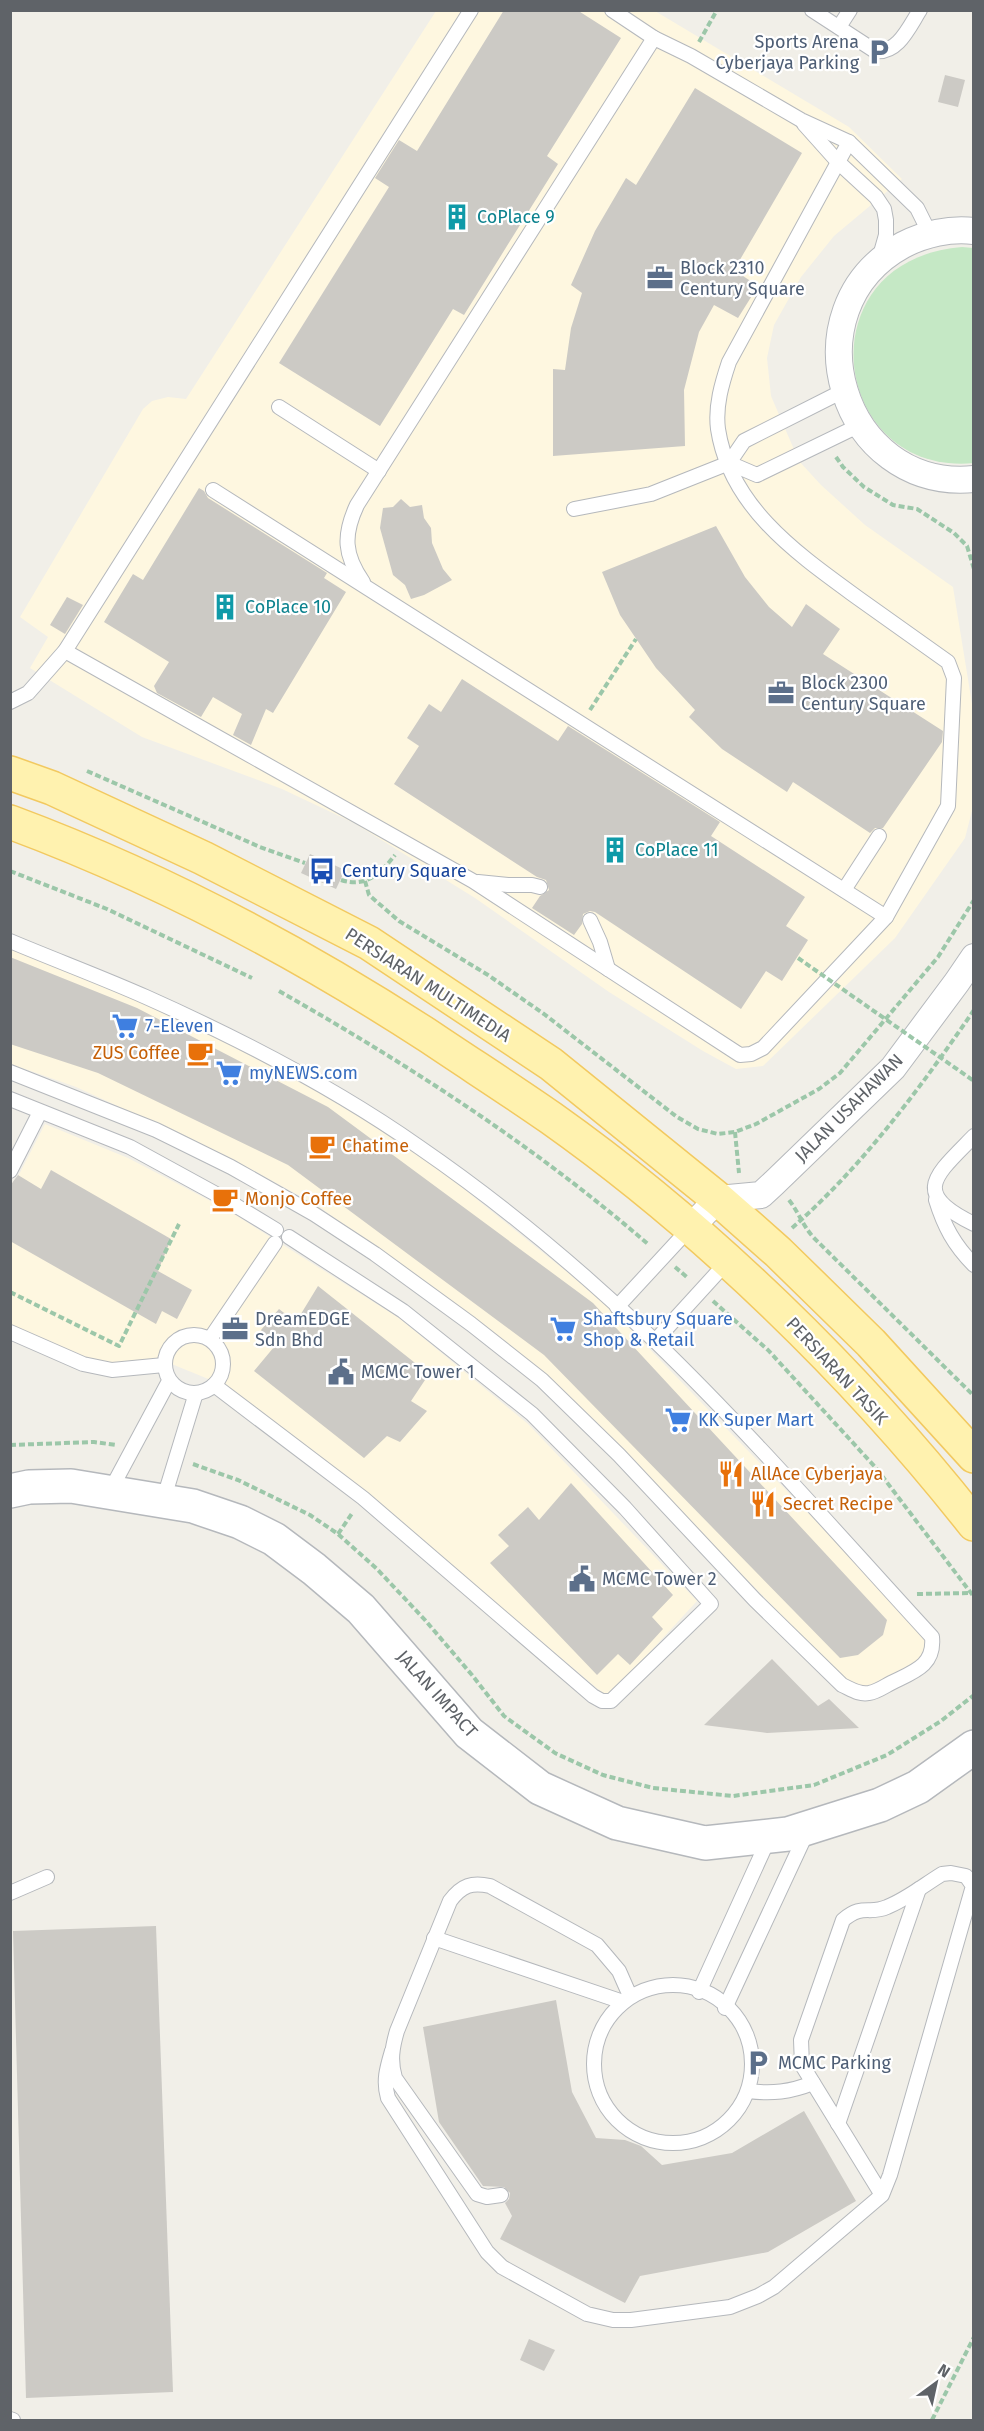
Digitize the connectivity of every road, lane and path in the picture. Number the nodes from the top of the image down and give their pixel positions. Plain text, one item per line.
1 (471, 10) edge
2 (612, 10) edge
3 (717, 10) edge
4 (812, 10) edge
5 (850, 10) edge
6 (920, 10) edge
7 (839, 27) junction
8 (654, 38) junction
9 (691, 56) junction
10 (801, 120) junction
11 (849, 142) junction
12 (838, 162) junction
13 (974, 231) edge
14 (930, 234) junction
15 (878, 263) junction
16 (843, 391) junction
17 (279, 407) dead end
18 (860, 425) junction
19 (826, 443) junction
20 (729, 463) junction
21 (379, 471) junction
22 (926, 474) junction
23 (974, 479) edge
24 (213, 490) dead end
25 (974, 501) edge
26 (574, 509) dead end
27 (974, 568) edge
28 (367, 588) junction
29 (636, 639) dead end
30 (64, 651) junction
31 (10, 702) edge
32 (581, 723) junction
33 (78, 767) dead end
34 (10, 773) edge
35 (10, 822) edge
36 (879, 836) dead end
37 (405, 843) junction
38 (305, 863) dead end
39 (10, 871) edge
40 (341, 880) dead end
41 (473, 881) junction
42 (540, 887) dead end
43 (844, 891) junction
44 (886, 917) junction
45 (590, 920) dead end
46 (10, 940) edge
47 (974, 957) edge
48 (798, 958) dead end
49 (608, 969) junction
50 (252, 978) dead end
51 (279, 991) dead end
52 (974, 1010) edge
53 (10, 1072) edge
54 (974, 1081) edge
55 (10, 1099) edge
56 (40, 1112) junction
57 (735, 1132) dead end
58 (974, 1136) edge
59 (10, 1171) edge
60 (740, 1197) junction
61 (938, 1201) junction
62 (179, 1224) dead end
63 (974, 1224) edge
64 (689, 1229) junction
65 (757, 1233) junction
66 (276, 1237) junction
67 (663, 1256) junction
68 (727, 1262) junction
69 (974, 1265) edge
70 (702, 1291) junction
71 (10, 1292) edge
72 (617, 1306) junction
73 (10, 1332) edge
74 (210, 1339) junction
75 (655, 1341) junction
76 (164, 1365) junction
77 (170, 1381) junction
78 (214, 1385) junction
79 (196, 1393) junction
80 (973, 1395) edge
81 (10, 1445) edge
82 (134, 1447) junction
83 (974, 1456) edge
84 (176, 1458) junction
85 (10, 1491) edge
86 (109, 1493) junction
87 (363, 1497) junction
88 (163, 1501) junction
89 (974, 1524) edge
90 (338, 1534) junction
91 (893, 1595) junction
92 (972, 1595) edge
93 (974, 1695) edge
94 (974, 1747) edge
95 (809, 1827) junction
96 (770, 1836) junction
97 (47, 1877) dead end
98 (919, 1889) junction
99 (10, 1893) edge
100 (434, 1938) junction
101 (699, 1992) junction
102 (626, 1999) junction
103 (725, 2008) junction
104 (392, 2051) junction
105 (813, 2083) junction
106 (748, 2091) junction
107 (838, 2124) junction
108 (501, 2195) dead end
109 (882, 2196) junction
110 (974, 2337) edge
111 (932, 2421) edge

1 - 30 lane
2 - 8 lane
3 - 9 path
4 - 7 lane
5 - 7 lane
6 - 7 lane
8 - 9 lane
8 - 21 lane
9 - 10 lane
10 - 11 lane
10 - 12 lane
11 - 12 lane
11 - 14 lane
12 - 15 lane
12 - 20 lane
13 - 14 street
14 - 15 street
15 - 16 street
16 - 18 street
16 - 20 lane
17 - 21 lane
18 - 19 lane
18 - 22 street
19 - 20 lane
19 - 27 path
20 - 26 lane
20 - 44 lane
21 - 28 lane
22 - 23 street
22 - 25 street
24 - 28 lane
28 - 32 lane
29 - 32 path
30 - 31 lane
30 - 37 lane
32 - 43 lane
33 - 38 path
34 - 60 main road, PERSIARAN MULTIMEDIA
35 - 64 main road
36 - 43 lane
37 - 40 path
37 - 41 lane
39 - 50 path
41 - 42 lane
41 - 49 lane
43 - 44 lane
44 - 49 lane
45 - 49 lane
46 - 72 lane
47 - 60 street, JALAN USAHAWAN
48 - 54 path, bridge
51 - 67 path
52 - 80 path
53 - 91 lane
55 - 56 lane
56 - 59 lane
56 - 66 lane
57 - 60 path
58 - 61 lane
60 - 64 street, JALAN USAHAWAN
60 - 65 main road
61 - 63 lane
61 - 69 lane
62 - 71 path
64 - 67 lane
64 - 68 main road, PERSIARAN TASIK
65 - 68 street
65 - 83 main road
66 - 74 lane
66 - 87 lane
67 - 70 path
67 - 72 lane
68 - 70 lane
68 - 89 main road, PERSIARAN TASIK
70 - 75 lane
70 - 92 path
72 - 75 lane
73 - 76 lane
74 - 76 lane
74 - 78 lane
75 - 91 lane
76 - 77 lane
77 - 79 lane
77 - 82 lane
78 - 79 lane
78 - 87 lane
79 - 84 lane
81 - 82 path
82 - 86 lane
84 - 88 lane
84 - 90 path
85 - 86 street, JALAN IMPACT
86 - 88 street, JALAN IMPACT
87 - 90 path
88 - 96 street, JALAN IMPACT
90 - 93 path
91 - 92 path
94 - 95 street, JALAN IMPACT
95 - 96 street, JALAN IMPACT
95 - 103 lane
96 - 101 lane
97 - 99 lane
98 - 105 lane
98 - 107 lane
98 - 109 lane
100 - 102 lane
100 - 102 lane
100 - 104 lane
101 - 102 lane
101 - 103 lane
102 - 106 lane
103 - 106 lane
104 - 108 lane
104 - 109 lane
105 - 106 lane
105 - 107 lane
107 - 109 lane
110 - 111 path

